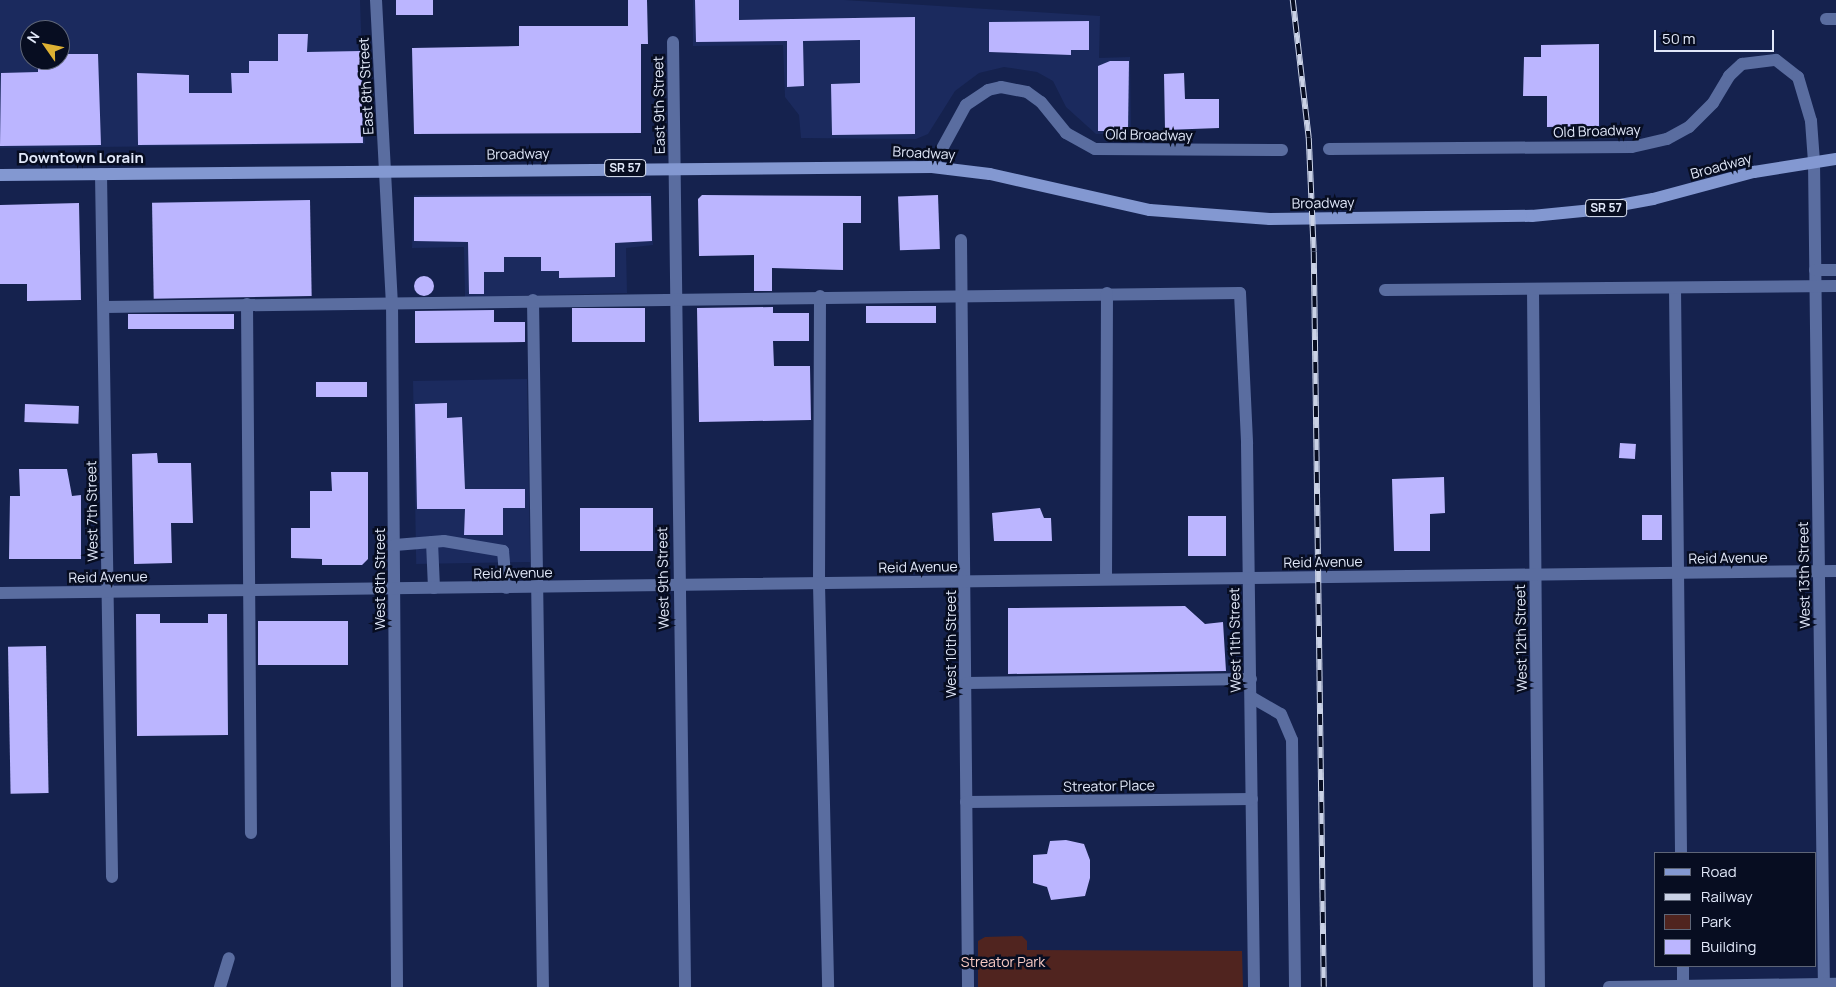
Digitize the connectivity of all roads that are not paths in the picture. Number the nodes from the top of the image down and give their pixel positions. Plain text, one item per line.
1 (376, 0) edge
2 (673, 42) dead end
3 (1329, 149) dead end
4 (1282, 150) dead end
5 (1836, 159) edge
6 (1814, 162) junction
7 (675, 168) junction
8 (932, 168) junction
9 (386, 171) junction
10 (101, 174) junction
11 (0, 175) edge
12 (961, 240) dead end
13 (1816, 270) junction
14 (1836, 270) edge
15 (1816, 286) junction
16 (1836, 286) edge
17 (1675, 288) junction
18 (1533, 289) junction
19 (1385, 290) dead end
20 (1107, 293) junction
21 (962, 295) junction
22 (820, 296) junction
23 (676, 298) junction
24 (533, 300) junction
25 (392, 301) junction
26 (247, 304) junction
27 (104, 307) junction
28 (432, 542) junction
29 (395, 544) junction
30 (1819, 572) junction
31 (1836, 572) edge
32 (1677, 573) junction
33 (1536, 575) junction
34 (1249, 578) junction
35 (1106, 580) junction
36 (966, 582) junction
37 (819, 584) junction
38 (678, 586) junction
39 (538, 587) junction
40 (434, 588) junction
41 (506, 588) junction
42 (395, 589) junction
43 (251, 590) junction
44 (109, 592) junction
45 (0, 593) edge
46 (1250, 679) junction
47 (967, 683) junction
48 (1251, 697) junction
49 (1252, 800) junction
50 (966, 802) junction
51 (251, 833) dead end
52 (1681, 852) edge
53 (112, 877) dead end
54 (229, 958) dead end
55 (1683, 967) edge
56 (1828, 985) edge
57 (220, 987) edge
58 (397, 987) edge
59 (543, 987) edge
60 (685, 987) edge
61 (828, 987) edge
62 (968, 987) edge
63 (1254, 987) edge
64 (1295, 987) edge
65 (1539, 987) edge
66 (1609, 987) edge
67 (1683, 987) edge

1 - 9 street, East 8th Street
2 - 7 street, East 9th Street
3 - 6 street, Old Broadway
4 - 8 street, Old Broadway
5 - 6 main road, Broadway / SR 57
6 - 8 main road, Broadway / SR 57
6 - 13 street, West 13th Street
7 - 8 main road, Broadway / SR 57
7 - 9 main road, Broadway / SR 57
7 - 23 street, West 9th Street
9 - 10 main road, Broadway / SR 57
9 - 25 street, West 8th Street
10 - 11 main road, Broadway / SR 57
10 - 27 street, West 7th Street
12 - 21 street, West 10th Street
13 - 14 street
13 - 15 street, West 13th Street
15 - 16 street
15 - 17 street
15 - 30 street, West 13th Street
17 - 18 street
17 - 32 street
18 - 19 street
18 - 33 street, West 12th Street
20 - 21 street
20 - 34 street, West 11th Street
20 - 35 street
21 - 22 street
21 - 36 street, West 10th Street
22 - 23 street
22 - 37 street
23 - 24 street
23 - 38 street, West 9th Street
24 - 25 street
24 - 39 street
25 - 26 street
25 - 29 street, West 8th Street
26 - 27 street
26 - 43 street
27 - 44 street, West 7th Street
28 - 29 street
28 - 40 street
28 - 41 street
29 - 42 street, West 8th Street
30 - 31 street, Reid Avenue
30 - 32 street, Reid Avenue
30 - 56 street, West 13th Street
32 - 33 street, Reid Avenue
32 - 52 street
33 - 34 street, Reid Avenue
33 - 65 street, West 12th Street
34 - 35 street, Reid Avenue
34 - 46 street, West 11th Street
35 - 36 street, Reid Avenue
36 - 37 street, Reid Avenue
36 - 47 street, West 10th Street
37 - 38 street, Reid Avenue
37 - 61 street
38 - 39 street, Reid Avenue
38 - 60 street, West 9th Street
39 - 41 street, Reid Avenue
39 - 59 street
40 - 41 street, Reid Avenue
40 - 42 street, Reid Avenue
42 - 43 street, Reid Avenue
42 - 58 street, West 8th Street
43 - 44 street, Reid Avenue
43 - 51 street
44 - 45 street, Reid Avenue
44 - 53 street, West 7th Street
46 - 47 street
46 - 48 street, West 11th Street
47 - 50 street, West 10th Street
48 - 49 street, West 11th Street
48 - 64 street
49 - 50 street, Streator Place
49 - 63 street, West 11th Street
50 - 62 street, West 10th Street
54 - 57 street
55 - 67 street
56 - 67 street
66 - 67 street

